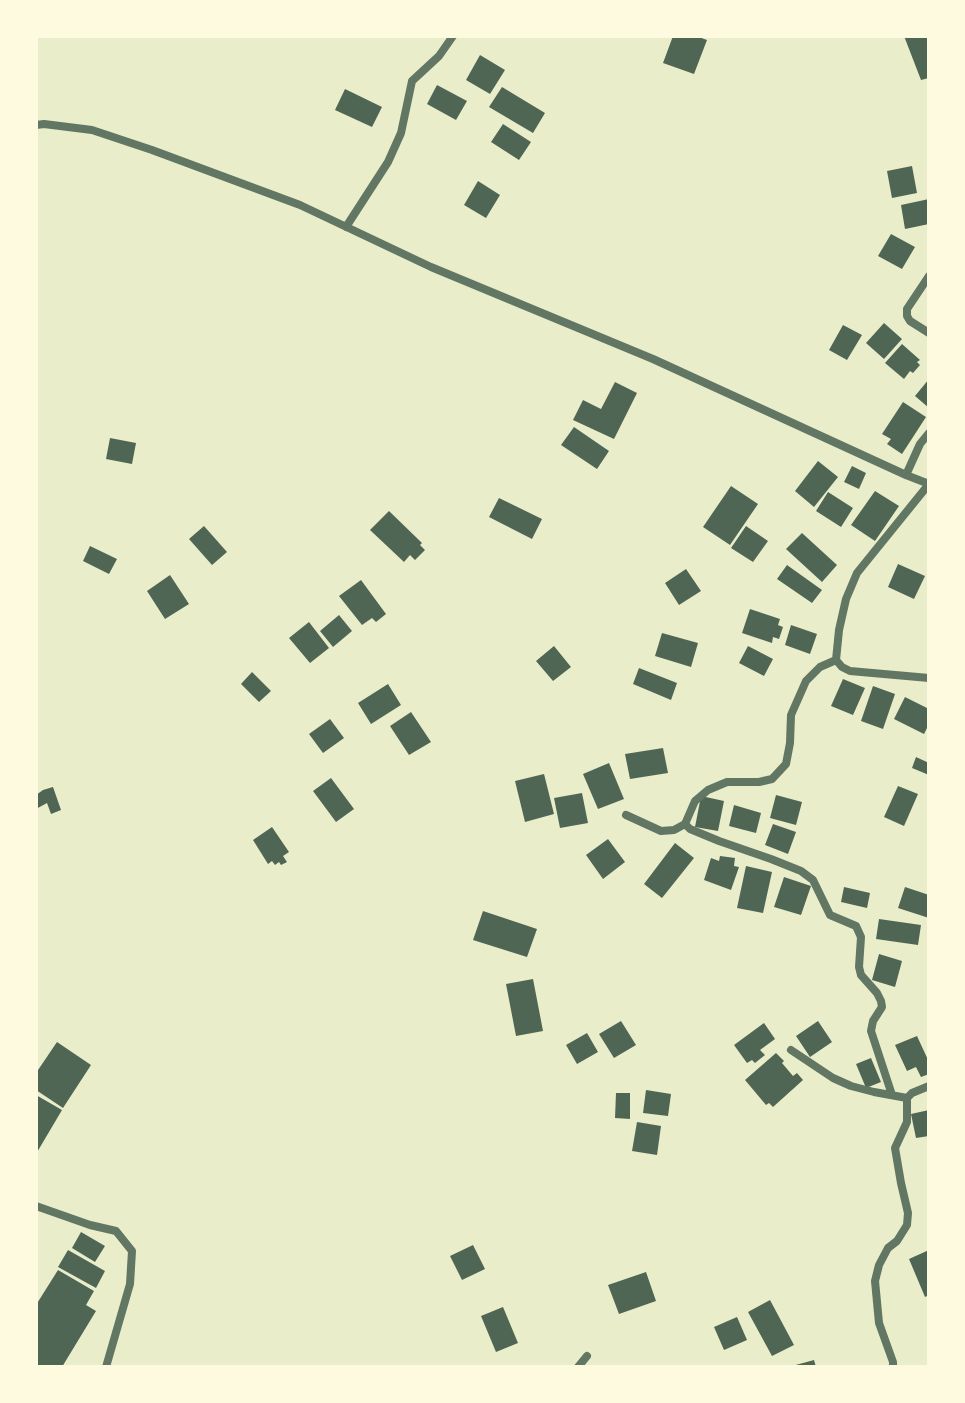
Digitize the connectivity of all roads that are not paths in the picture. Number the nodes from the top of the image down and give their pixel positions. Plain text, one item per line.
1 (453, 36) edge
2 (36, 125) edge
3 (346, 227) junction
4 (929, 276) edge
5 (929, 333) edge
6 (929, 433) edge
7 (906, 475) junction
8 (929, 484) edge
9 (836, 660) junction
10 (929, 678) edge
11 (626, 815) dead end
12 (685, 824) junction
13 (791, 1050) dead end
14 (929, 1086) edge
15 (892, 1095) junction
16 (907, 1098) junction
17 (36, 1206) edge
18 (587, 1356) dead end
19 (106, 1367) edge
20 (578, 1367) edge
21 (893, 1367) edge

1 - 3 street
2 - 3 street
3 - 7 street
4 - 5 street
6 - 7 street
7 - 8 street
8 - 9 street
9 - 10 street
9 - 12 street
11 - 12 street
12 - 15 street
13 - 15 street
14 - 16 street
15 - 16 street
16 - 21 street
17 - 19 street
18 - 20 street

